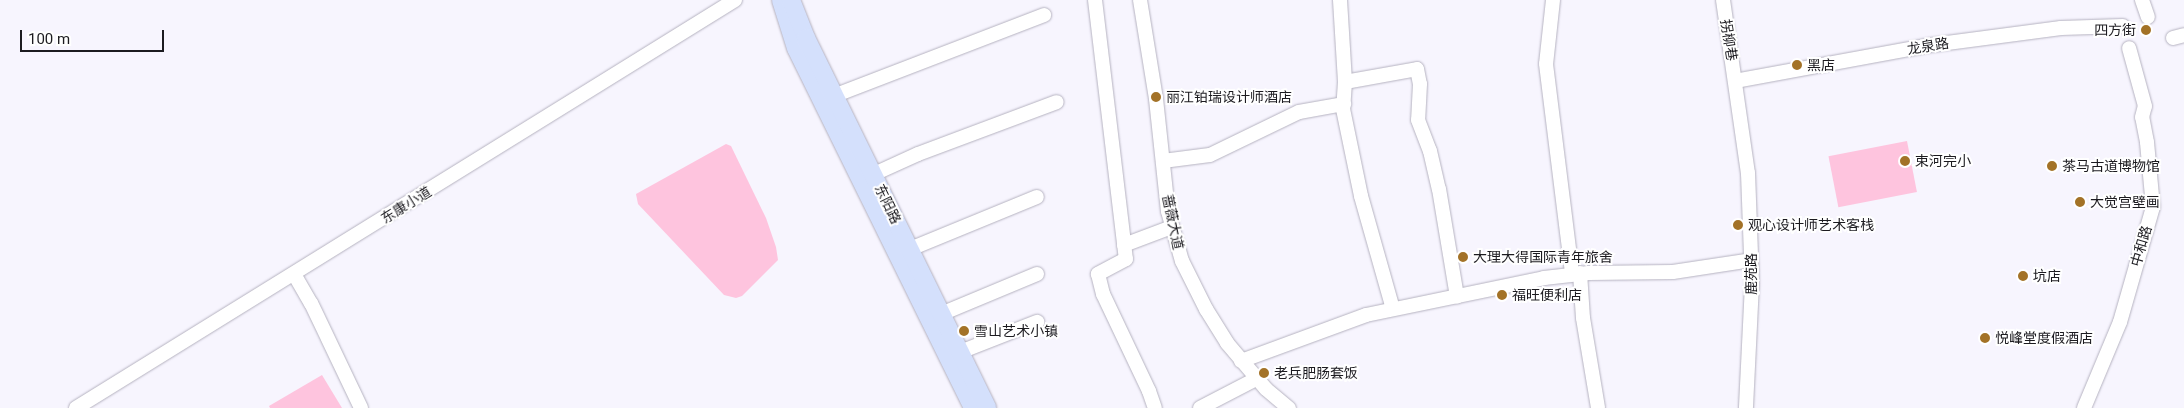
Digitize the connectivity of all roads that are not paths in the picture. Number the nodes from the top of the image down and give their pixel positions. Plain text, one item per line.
1 (735, 0) edge
2 (781, 0) edge
3 (792, 0) edge
4 (1095, 0) edge
5 (1140, 0) edge
6 (1340, 0) edge
7 (1553, 0) edge
8 (1723, 0) edge
9 (2142, 0) edge
10 (1044, 16) dead end
11 (2148, 17) dead end
12 (2123, 26) dead end
13 (2129, 48) dead end
14 (1735, 80) junction
15 (1345, 82) junction
16 (836, 95) junction
17 (1057, 102) dead end
18 (1344, 104) junction
19 (1163, 161) junction
20 (874, 174) junction
21 (1037, 197) dead end
22 (1172, 227) junction
23 (1124, 245) junction
24 (910, 249) junction
25 (1751, 260) junction
26 (294, 274) junction
27 (1037, 274) dead end
28 (1576, 274) junction
29 (1456, 297) junction
30 (1392, 310) junction
31 (941, 314) junction
32 (1037, 322) dead end
33 (960, 352) junction
34 (1241, 361) junction
35 (1256, 379) junction
36 (76, 408) edge
37 (361, 408) edge
38 (973, 408) edge
39 (987, 408) edge
40 (1155, 408) edge
41 (1200, 408) edge
42 (1289, 408) edge
43 (1598, 408) edge
44 (1746, 408) edge
45 (2084, 408) edge

1 - 26 street, 东康小道
2 - 38 main road, 东阳路
3 - 16 main road, 东阳路
4 - 23 street
5 - 19 street, 蔷薇大道
6 - 15 street
7 - 28 street
8 - 14 street, 拐柳巷
9 - 11 street
10 - 16 street
12 - 14 street, 龙泉路
13 - 45 street, 中和路
14 - 25 street, 鹿苑路
15 - 18 street
15 - 29 street
16 - 20 main road, 东阳路
17 - 20 street
18 - 19 street
18 - 30 street
19 - 22 street, 蔷薇大道
20 - 24 main road, 东阳路
21 - 24 street
22 - 23 street
22 - 34 street, 蔷薇大道
23 - 40 street
24 - 31 main road, 东阳路
25 - 28 street
25 - 44 street, 鹿苑路
26 - 36 street, 东康小道
26 - 37 street
27 - 31 street
28 - 29 street
28 - 43 street
29 - 30 street
30 - 34 street
31 - 33 main road, 东阳路
32 - 33 street
33 - 39 main road, 东阳路
34 - 35 street, 蔷薇大道
35 - 41 street
35 - 42 street, 蔷薇大道

